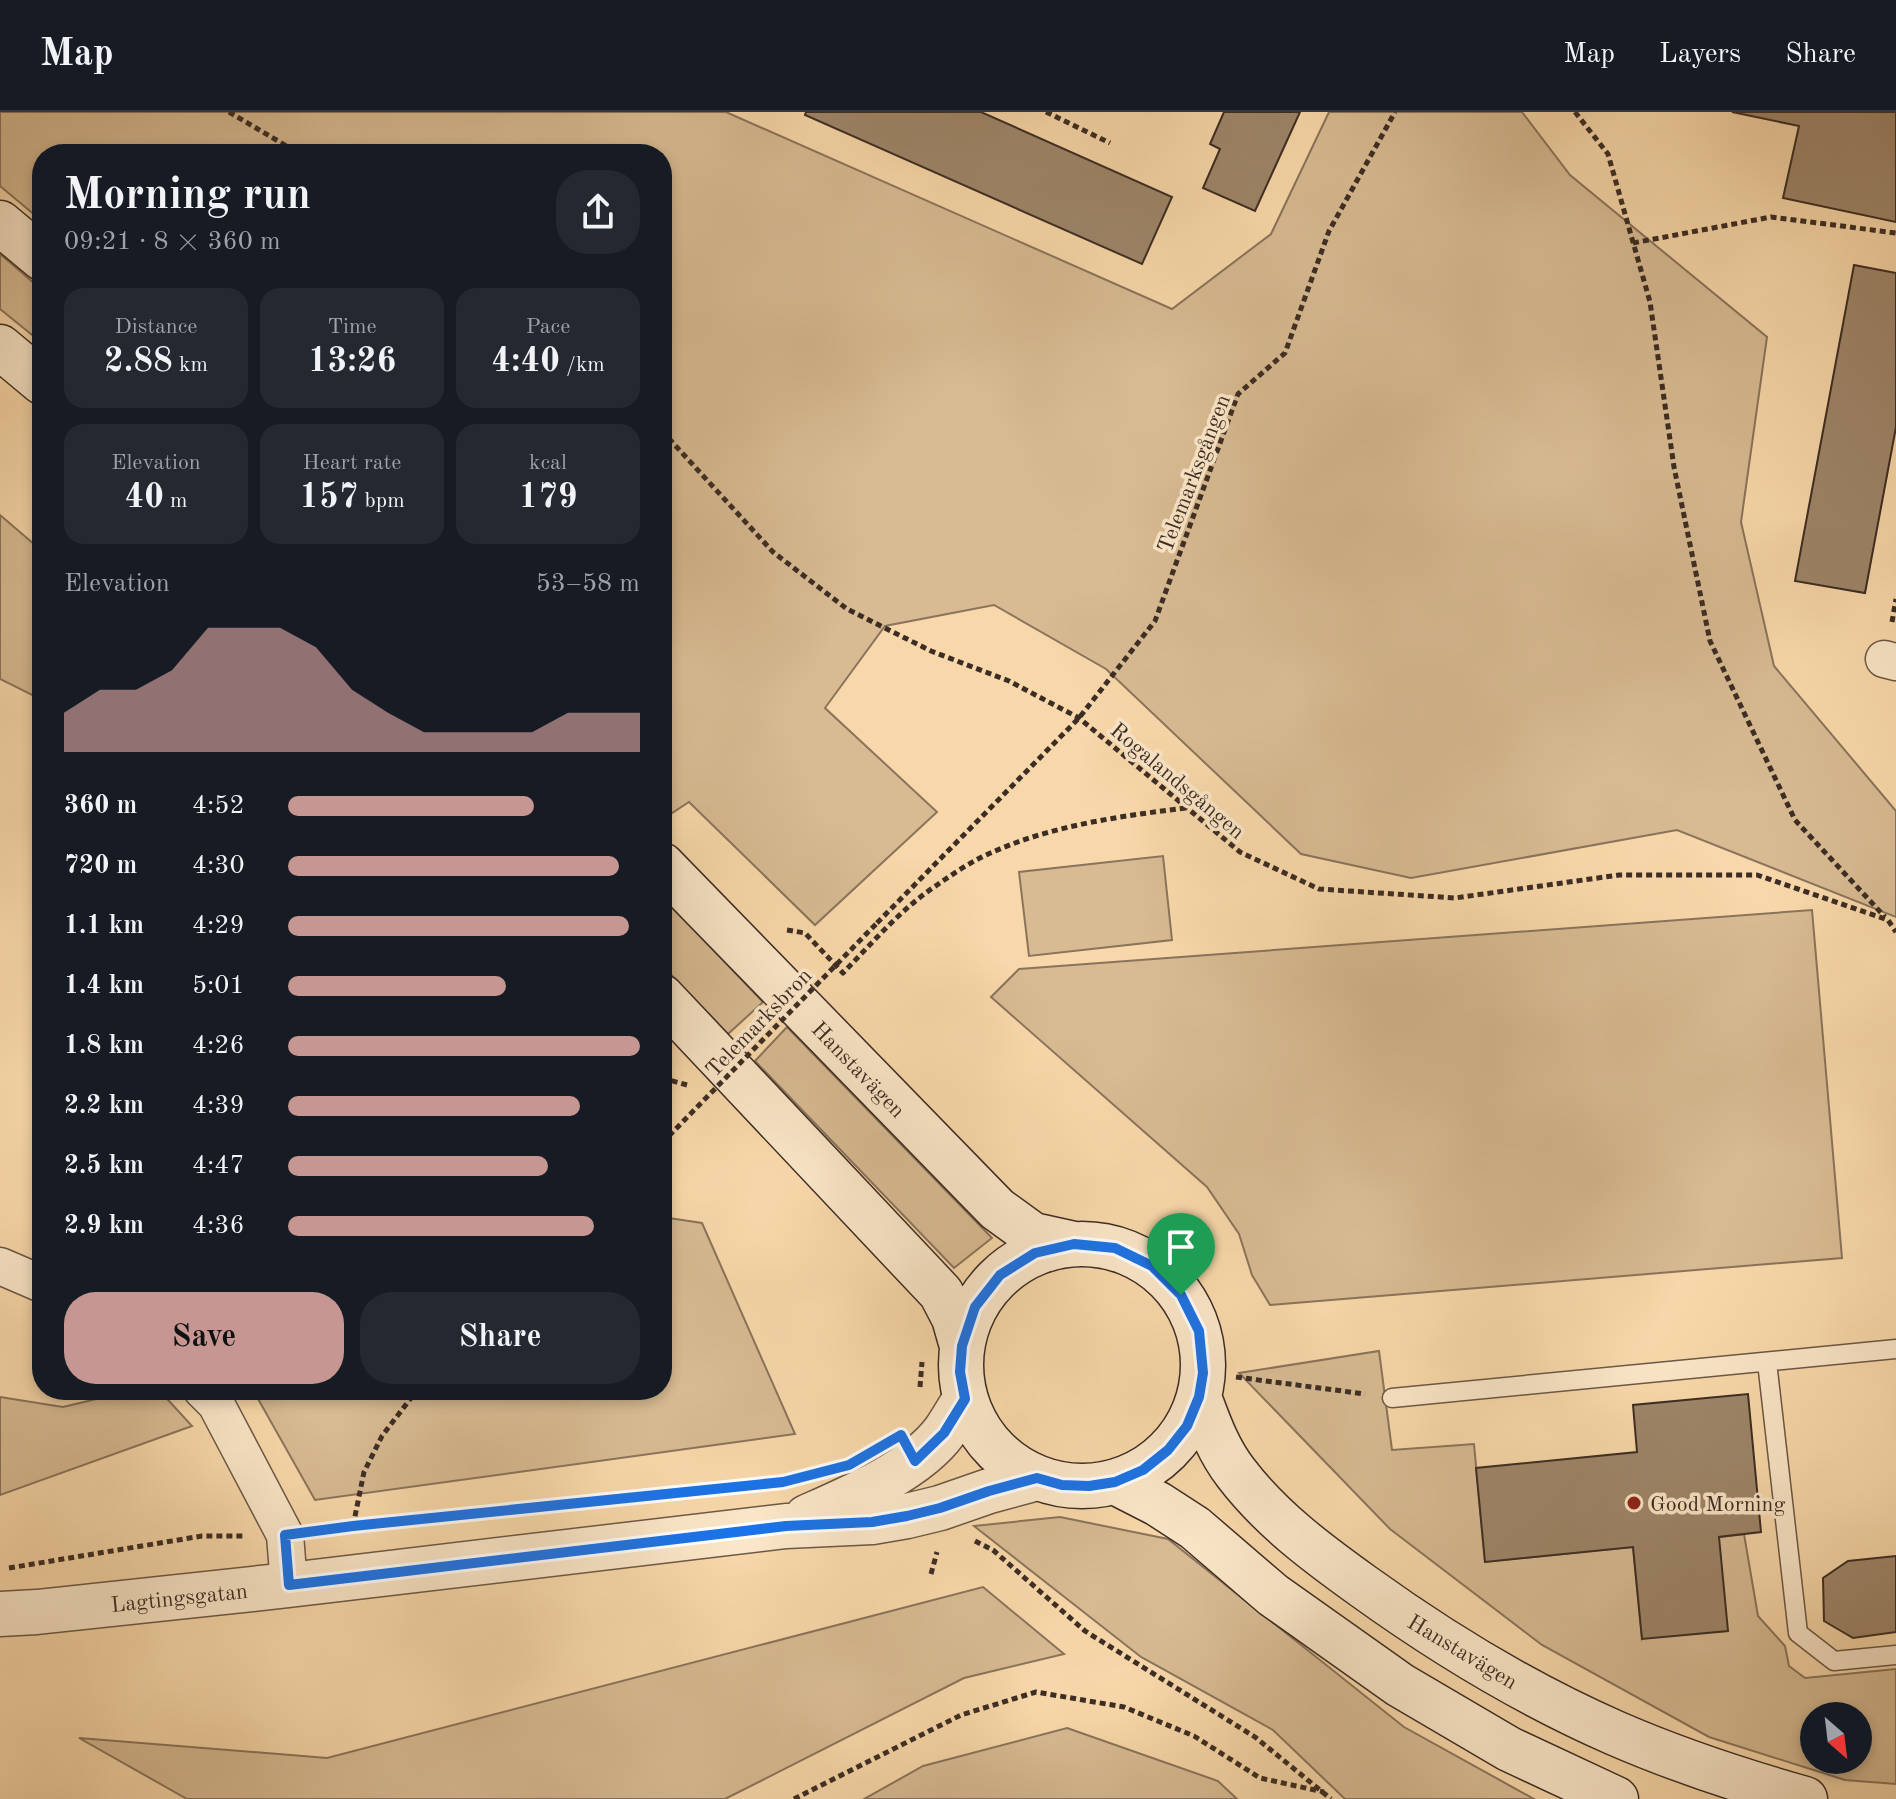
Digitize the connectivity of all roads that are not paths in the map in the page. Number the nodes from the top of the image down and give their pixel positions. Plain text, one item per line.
1 (0, 223) edge
2 (32, 250) edge
3 (0, 347) edge
4 (32, 374) edge
5 (672, 875) edge
6 (672, 1008) edge
7 (1074, 1244) junction
8 (0, 1266) edge
9 (32, 1280) edge
10 (962, 1346) junction
11 (1896, 1349) edge
12 (1767, 1362) junction
13 (1201, 1385) junction
14 (1392, 1398) road end
15 (965, 1399) junction
16 (212, 1400) edge
17 (1037, 1478) junction
18 (1115, 1482) junction
19 (786, 1526) junction
20 (289, 1585) junction
21 (0, 1614) edge
22 (1896, 1655) edge
23 (1616, 1799) edge
24 (1805, 1799) edge

1 - 2 main road
3 - 4 main road
5 - 7 main road, Hanstavägen
6 - 10 main road
7 - 10 main road
7 - 13 main road
8 - 9 street
10 - 15 main road
11 - 12 lane
12 - 14 lane
12 - 22 lane
13 - 18 main road
13 - 24 main road, Hanstavägen
15 - 17 main road
15 - 19 main road, Lagtingsgatan
16 - 20 street
17 - 18 main road
17 - 19 main road, Lagtingsgatan
18 - 23 main road
19 - 20 main road, Lagtingsgatan
20 - 21 main road, Lagtingsgatan

